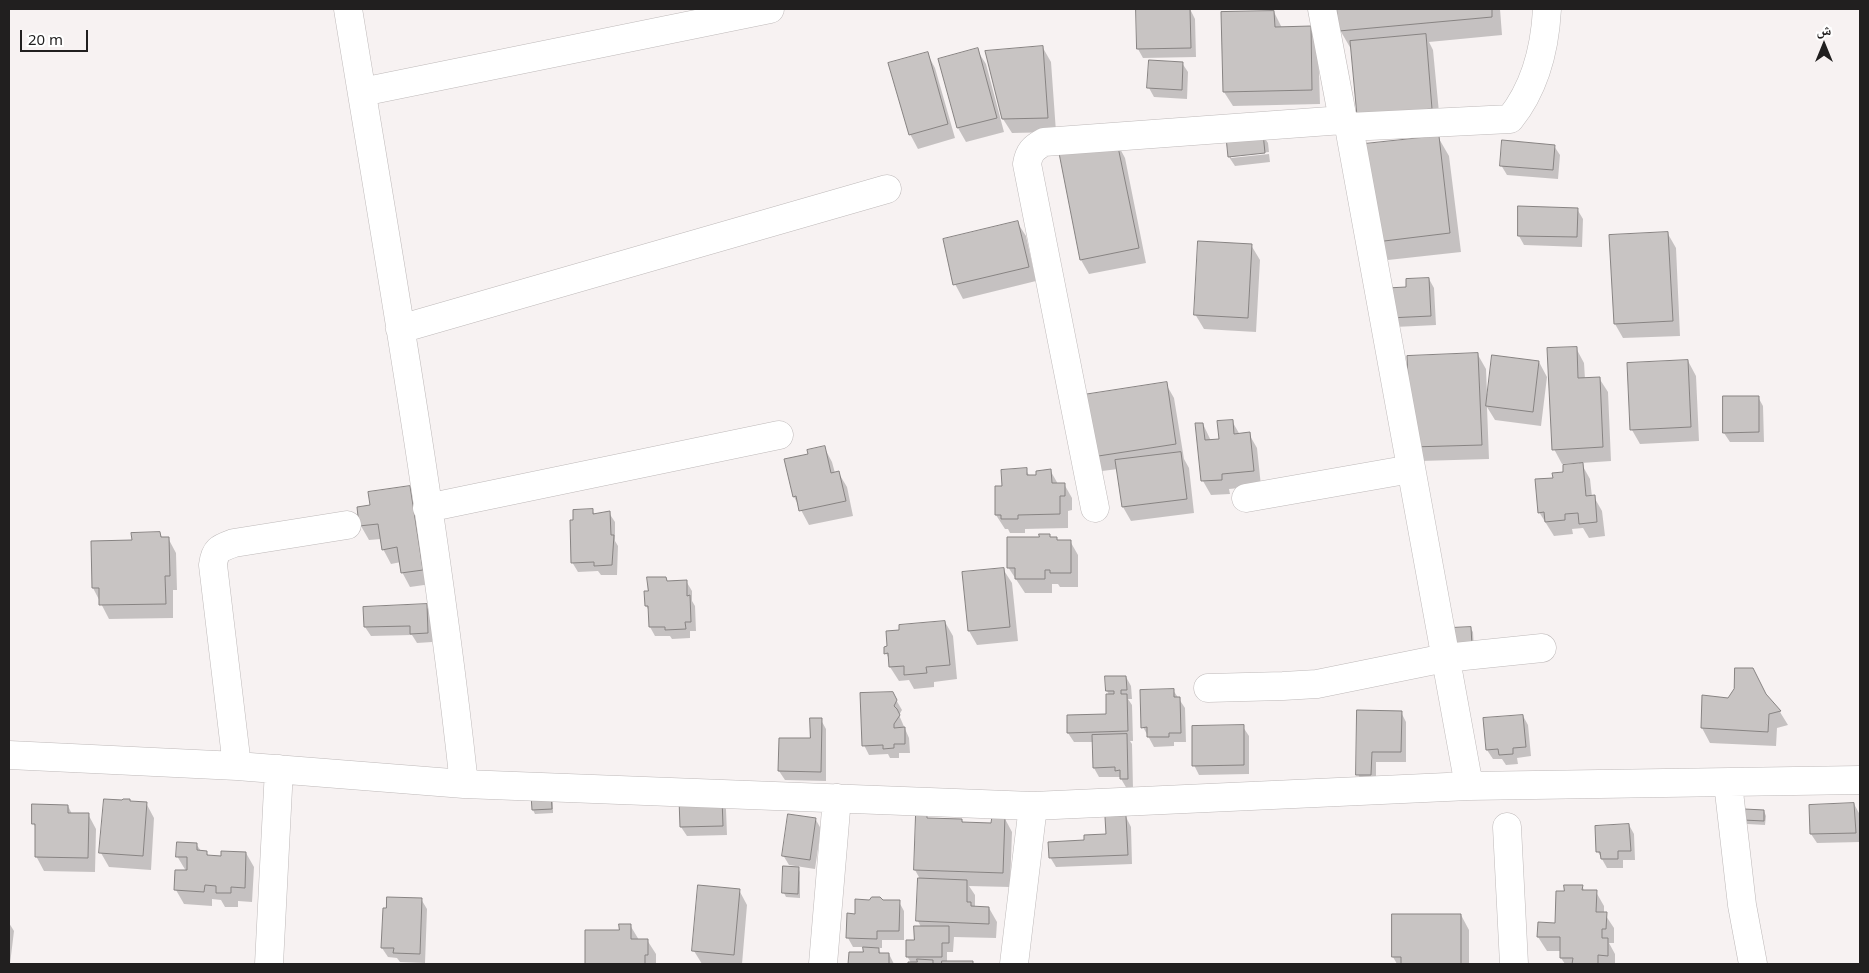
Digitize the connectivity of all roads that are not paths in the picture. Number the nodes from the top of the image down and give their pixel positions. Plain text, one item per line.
1 (348, 9) edge
2 (770, 9) edge
3 (1322, 9) edge
4 (1547, 9) edge
5 (362, 92) junction
6 (1346, 123) junction
7 (887, 189) dead end
8 (400, 329) junction
9 (779, 435) dead end
10 (1411, 469) junction
11 (1246, 498) dead end
12 (427, 508) junction
13 (1095, 508) dead end
14 (347, 524) dead end
15 (1542, 648) dead end
16 (1445, 658) junction
17 (1208, 688) dead end
18 (9, 755) edge
19 (238, 766) junction
20 (279, 769) junction
21 (1860, 780) edge
22 (1728, 783) junction
23 (464, 784) junction
24 (1469, 786) junction
25 (838, 798) junction
26 (1032, 806) junction
27 (1506, 827) dead end
28 (269, 964) edge
29 (823, 964) edge
30 (1014, 964) edge
31 (1514, 964) edge
32 (1753, 964) edge

1 - 5 street
2 - 5 street
3 - 6 street
4 - 6 street
5 - 8 street
6 - 10 street
6 - 13 street
7 - 8 street
8 - 12 street
9 - 12 street
10 - 11 street
10 - 16 street
12 - 23 street
14 - 19 street
15 - 16 street
16 - 17 street
16 - 24 street
18 - 19 street
19 - 20 street
20 - 23 street
20 - 28 street
21 - 22 street
22 - 24 street
22 - 32 street
23 - 25 street
24 - 26 street
25 - 26 street
25 - 29 street
26 - 30 street
27 - 31 street

